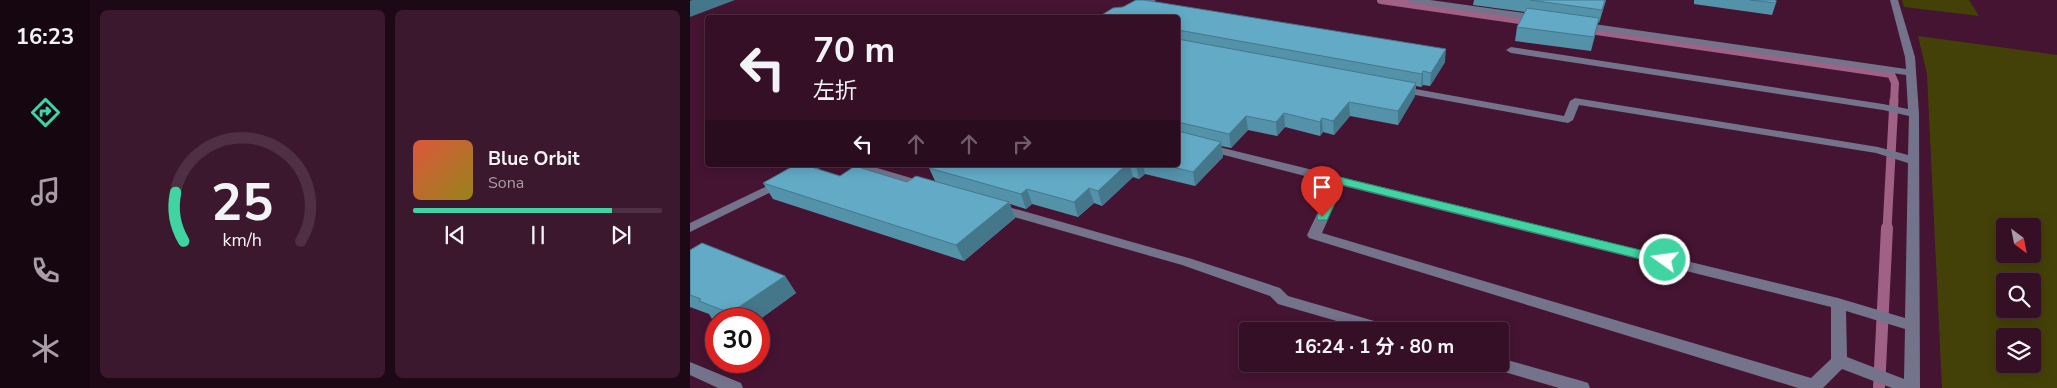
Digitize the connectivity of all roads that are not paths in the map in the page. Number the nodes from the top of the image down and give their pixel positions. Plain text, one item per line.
1 (1152, 0) edge
2 (1412, 0) edge
3 (1894, 0) edge
4 (1123, 15) edge
5 (1546, 20) edge
6 (1566, 22) edge
7 (1511, 50) dead end
8 (1912, 73) junction
9 (1392, 88) edge
10 (1910, 113) junction
11 (1180, 140) edge
12 (1909, 160) junction
13 (816, 167) edge
14 (861, 167) edge
15 (1339, 180) junction
16 (939, 190) edge
17 (986, 204) edge
18 (690, 228) edge
19 (1838, 303) junction
20 (1359, 322) edge
21 (1906, 324) junction
22 (1839, 361) junction
23 (1509, 367) edge
24 (690, 368) edge
25 (1905, 386) edge
26 (735, 388) edge
27 (1582, 388) edge

1 - 4 street
2 - 5 street
3 - 8 street
6 - 8 street
7 - 10 street
8 - 10 street
9 - 12 street
10 - 12 street
11 - 15 street
12 - 21 street
13 - 18 street
14 - 16 street
15 - 19 street
15 - 22 street
17 - 20 street
19 - 21 street
19 - 22 street
21 - 25 street
22 - 25 street
23 - 27 street
24 - 26 street

